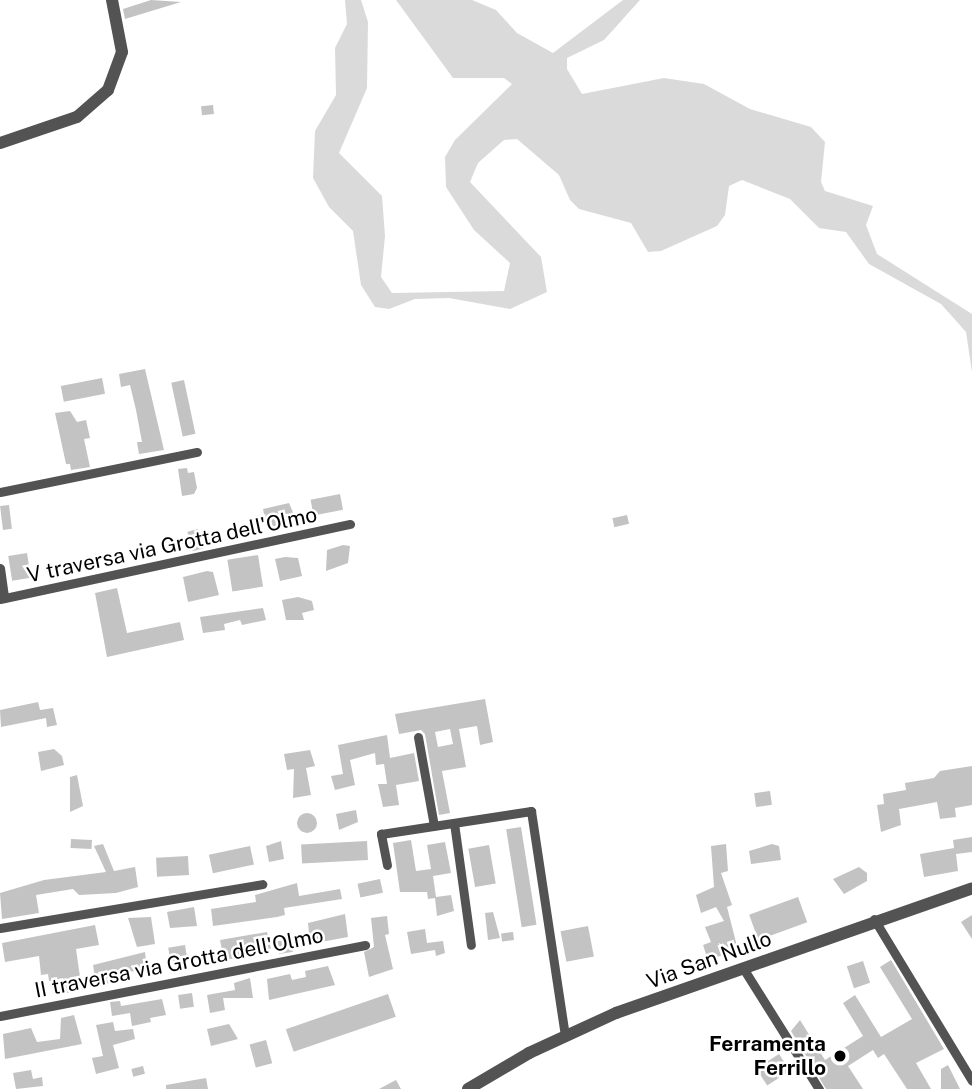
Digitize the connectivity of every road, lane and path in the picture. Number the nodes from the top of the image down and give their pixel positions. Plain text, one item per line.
1 (112, 0) edge
2 (0, 143) edge
3 (197, 452) dead end
4 (0, 492) edge
5 (351, 524) dead end
6 (0, 568) edge
7 (2, 599) edge
8 (418, 737) dead end
9 (454, 823) junction
10 (434, 826) junction
11 (387, 865) dead end
12 (262, 884) dead end
13 (972, 888) edge
14 (874, 919) junction
15 (0, 928) edge
16 (365, 944) dead end
17 (471, 945) dead end
18 (743, 968) junction
19 (0, 1016) edge
20 (565, 1035) junction
21 (972, 1081) edge
22 (468, 1089) edge
23 (819, 1089) edge

1 - 2 street
3 - 4 street
5 - 7 street, V traversa via Grotta dell'Olmo
6 - 7 street
8 - 10 street
9 - 10 street
9 - 17 street
9 - 20 street
10 - 11 street
12 - 15 street
13 - 14 street, Via San Nullo
14 - 18 street, Via San Nullo
14 - 21 street
16 - 19 street, II traversa via Grotta dell'Olmo
18 - 20 street, Via San Nullo
18 - 23 street
20 - 22 street, Via San Nullo

